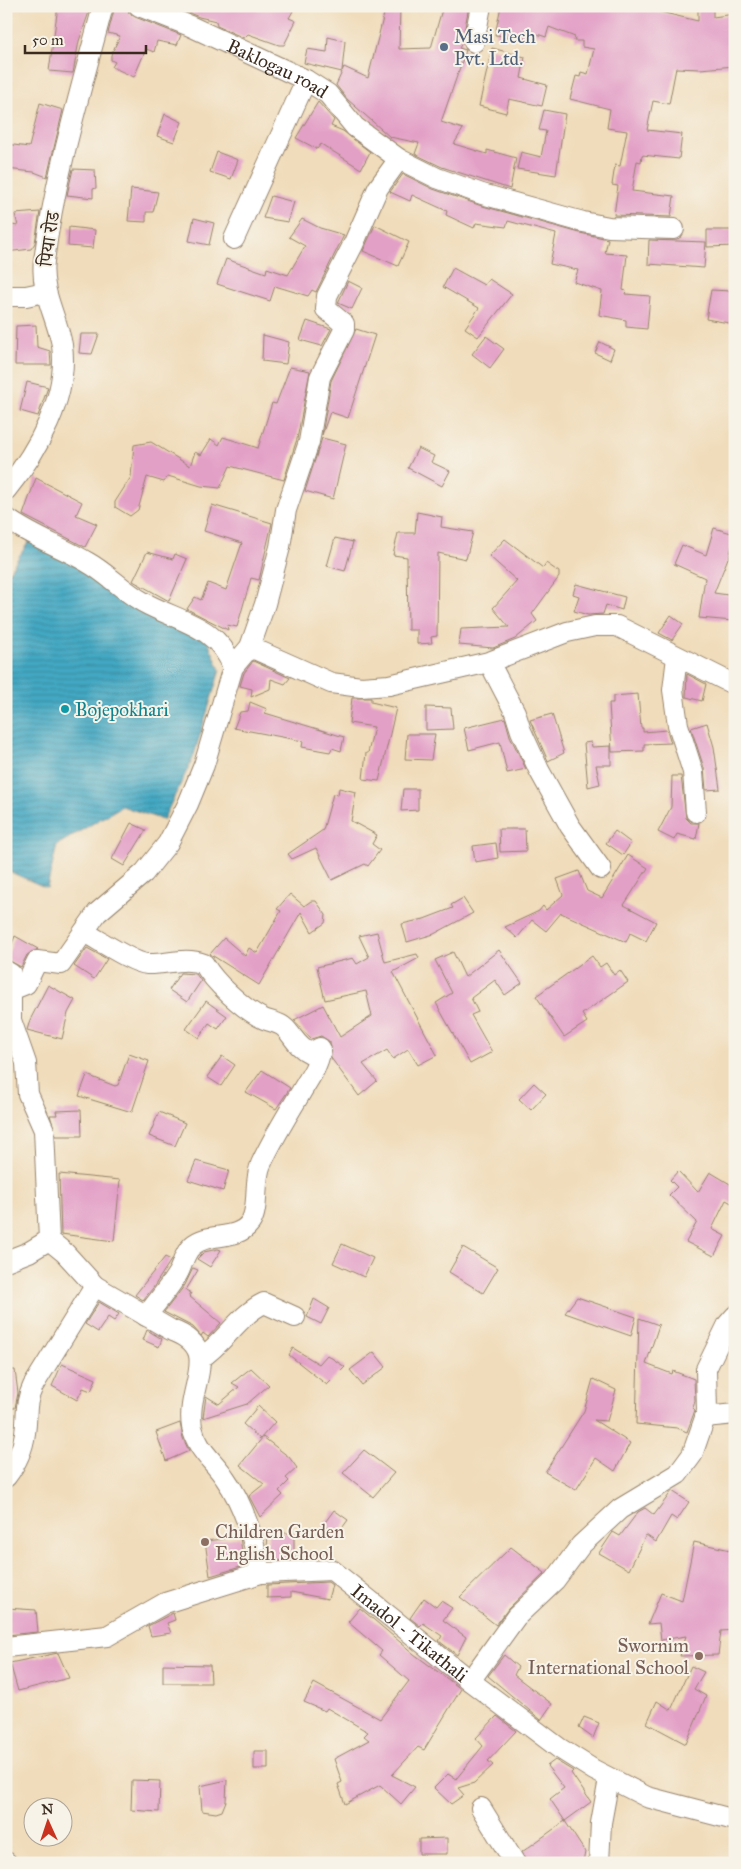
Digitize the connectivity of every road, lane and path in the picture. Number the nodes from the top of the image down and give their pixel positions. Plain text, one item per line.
1 (103, 6) edge
2 (139, 6) edge
3 (481, 6) edge
4 (474, 42) dead end
5 (306, 80) junction
6 (399, 159) junction
7 (674, 229) dead end
8 (234, 239) dead end
9 (45, 292) junction
10 (6, 296) edge
11 (6, 490) edge
12 (6, 518) edge
13 (250, 647) junction
14 (677, 657) junction
15 (489, 662) junction
16 (234, 667) junction
17 (735, 685) edge
18 (696, 812) dead end
19 (601, 869) dead end
20 (84, 932) junction
21 (9, 981) edge
22 (49, 1240) junction
23 (6, 1261) edge
24 (95, 1286) junction
25 (146, 1316) junction
26 (735, 1316) edge
27 (295, 1317) dead end
28 (201, 1358) junction
29 (735, 1414) edge
30 (705, 1417) junction
31 (6, 1477) edge
32 (262, 1572) junction
33 (6, 1647) edge
34 (470, 1681) junction
35 (609, 1779) junction
36 (482, 1808) dead end
37 (735, 1820) edge
38 (515, 1863) edge
39 (599, 1863) edge

1 - 9 street, पिया रोड
2 - 5 street, Baklogau road
3 - 4 street
5 - 6 street, Baklogau road
5 - 8 street
6 - 7 street, Baklogau road
6 - 13 street
9 - 10 street
9 - 11 street, पिया रोड
12 - 16 street
13 - 15 street
13 - 16 street
14 - 15 street
14 - 17 street
14 - 18 street
15 - 19 street
16 - 20 street
20 - 21 street
20 - 25 street
21 - 22 street
22 - 23 street
22 - 24 street
24 - 25 street
24 - 31 street
25 - 28 street
26 - 30 street
27 - 28 street
28 - 32 street
29 - 30 street
30 - 34 street
32 - 33 street, Imadol - Tikathali
32 - 34 street, Imadol - Tikathali
34 - 35 street, Imadol - Tikathali
35 - 37 street, Imadol - Tikathali
35 - 39 street
36 - 38 street

